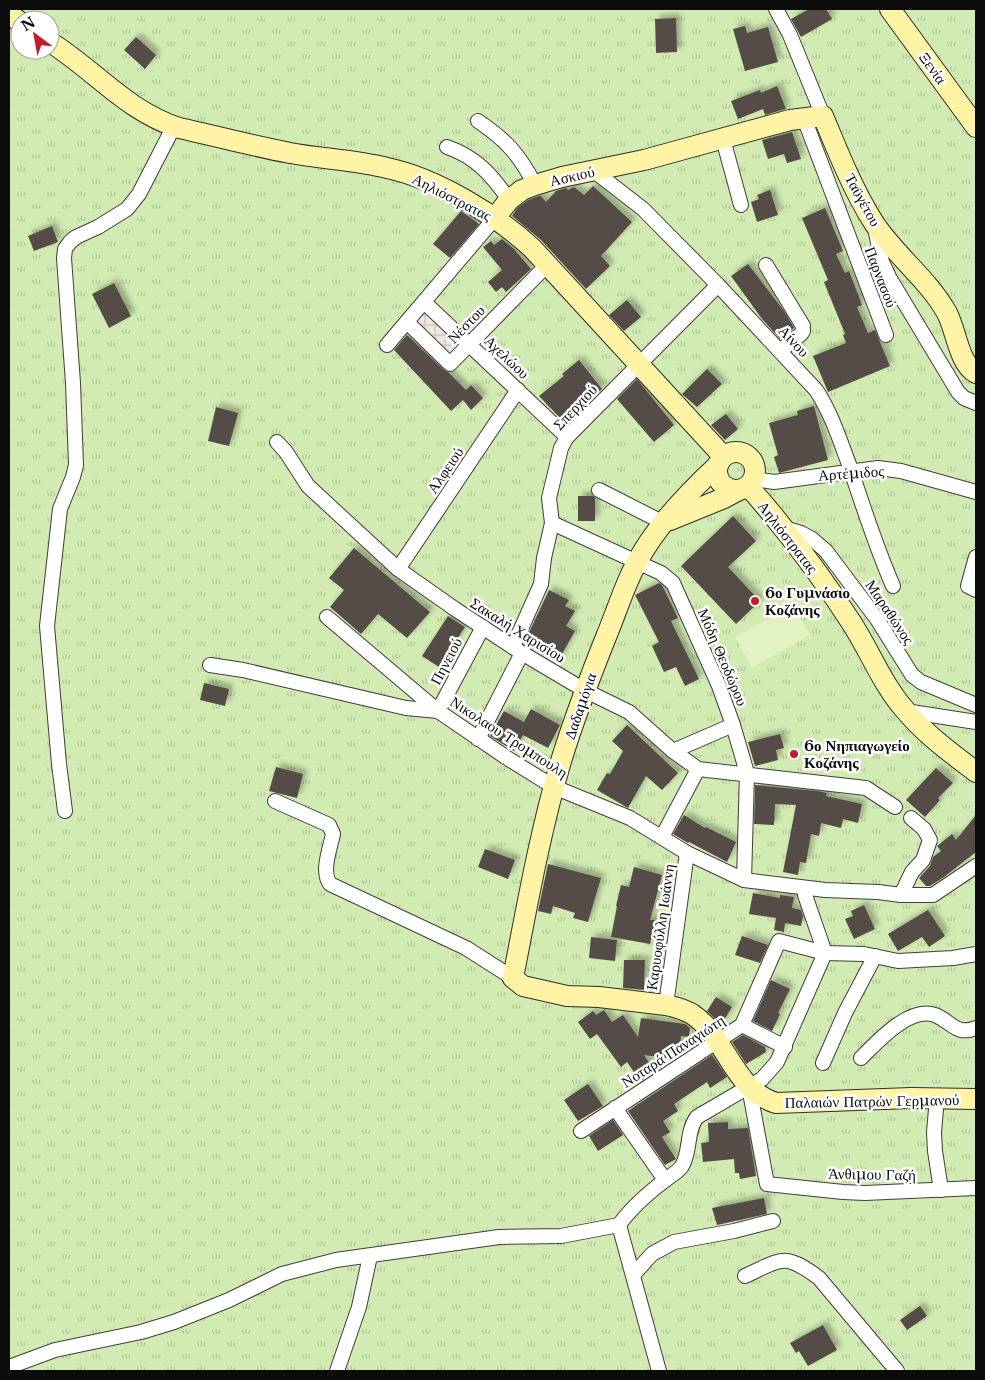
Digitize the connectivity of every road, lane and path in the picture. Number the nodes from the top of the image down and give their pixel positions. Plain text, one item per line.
1 (776, 9) edge
2 (890, 9) edge
3 (60, 49) edge
4 (813, 117) junction
5 (478, 121) dead end
6 (174, 126) junction
7 (976, 127) edge
8 (724, 139) junction
9 (447, 147) dead end
10 (594, 171) junction
11 (535, 184) junction
12 (857, 192) junction
13 (834, 199) junction
14 (509, 200) junction
15 (741, 205) dead end
16 (495, 218) junction
17 (875, 224) junction
18 (548, 265) junction
19 (766, 265) dead end
20 (718, 284) junction
21 (424, 302) junction
22 (407, 322) junction
23 (886, 335) dead end
24 (469, 344) junction
25 (388, 345) dead end
26 (780, 350) junction
27 (638, 365) junction
28 (976, 373) edge
29 (518, 390) junction
30 (976, 403) edge
31 (567, 437) junction
32 (277, 442) dead end
33 (721, 460) junction
34 (851, 470) junction
35 (747, 485) junction
36 (599, 490) dead end
37 (976, 492) edge
38 (552, 523) junction
39 (664, 523) junction
40 (784, 528) junction
41 (976, 557) edge
42 (637, 562) junction
43 (398, 569) junction
44 (893, 586) dead end
45 (976, 590) edge
46 (327, 617) dead end
47 (483, 627) junction
48 (518, 650) junction
49 (210, 664) dead end
50 (586, 691) junction
51 (976, 705) edge
52 (438, 711) junction
53 (905, 711) junction
54 (976, 722) edge
55 (733, 725) junction
56 (478, 739) junction
57 (673, 751) junction
58 (698, 769) junction
59 (976, 772) edge
60 (747, 773) junction
61 (554, 787) junction
62 (275, 801) dead end
63 (895, 807) dead end
64 (65, 811) dead end
65 (911, 818) dead end
66 (662, 837) junction
67 (687, 853) junction
68 (976, 866) edge
69 (744, 880) junction
70 (805, 895) dead end
71 (901, 895) junction
72 (825, 953) junction
73 (976, 954) edge
74 (875, 956) junction
75 (513, 978) junction
76 (666, 1006) junction
77 (742, 1025) junction
78 (976, 1028) edge
79 (717, 1041) junction
80 (785, 1047) junction
81 (861, 1058) dead end
82 (824, 1063) dead end
83 (749, 1087) junction
84 (938, 1098) junction
85 (976, 1099) edge
86 (614, 1108) junction
87 (581, 1130) dead end
88 (665, 1180) junction
89 (976, 1188) edge
90 (941, 1190) junction
91 (773, 1221) dead end
92 (619, 1225) junction
93 (370, 1256) junction
94 (634, 1274) junction
95 (746, 1276) dead end
96 (9, 1367) edge
97 (337, 1371) edge
98 (659, 1371) edge
99 (898, 1371) edge

1 - 4 street, Ταϋγέτου
2 - 7 street, Ξενία
3 - 6 street, Αηλιόστρατας
4 - 8 street, Ασκιού
4 - 12 street, Ταϋγέτου
4 - 13 street, Παρνασού
5 - 11 street
6 - 16 street, Αηλιόστρατας
6 - 64 street
8 - 10 street, Ασκιού
8 - 15 street
9 - 14 street
10 - 11 street, Ασκιού
10 - 20 street, Αίνου
11 - 14 street, Ασκιού
12 - 13 street
12 - 17 street, Ταϋγέτου
13 - 23 street, Παρνασού
14 - 16 street, Ασκιού
16 - 18 street, Αηλιόστρατας
16 - 21 street, Ασκιού
17 - 28 street, Ταϋγέτου
17 - 30 street
18 - 24 street, Νέστου
18 - 27 street, Αηλιόστρατας
19 - 26 street
20 - 26 street, Αίνου
20 - 27 street, Σπερχιού
21 - 22 street, Ασκιού
21 - 24 street, Αχελώου
22 - 24 street, Νέστου
22 - 25 street, Ασκιού
24 - 29 street, Αχελώου
26 - 34 street, Αίνου
27 - 31 street, Σπερχιού
27 - 33 street, Αηλιόστρατας
29 - 31 street, Αχελώου
29 - 43 street, Αλφειού
31 - 38 street, Σπερχιού
32 - 43 street, Σακαλή Χαρισίου
33 - 35 street, Αηλιόστρατας
33 - 35 street, Αηλιόστρατας
33 - 39 street, Δαδαμόγια
34 - 35 street, Αρτέμιδος
34 - 37 street, Αρτέμιδος
34 - 44 street, Αίνου
35 - 39 street
35 - 40 street, Αηλιόστρατας
36 - 39 street
38 - 42 street, Μόδη Θεοδώρου
38 - 48 street, Σπερχιού
39 - 42 street, Δαδαμόγια
40 - 51 street, Μαραθώνος
40 - 53 street, Αηλιόστρατας
41 - 45 street
42 - 50 street, Δαδαμόγια
42 - 55 street, Μόδη Θεοδώρου
43 - 47 street, Σακαλή Χαρισίου
46 - 52 street, Νικολαου Τρομπουλη
47 - 48 street, Σακαλή Χαρισίου
47 - 52 street, Πηνειού
48 - 50 street, Σακαλή Χαρισίου
48 - 56 street, Σπερχιού
49 - 52 street
50 - 57 street, Σακαλή Χαρισίου
50 - 61 street, Δαδαμόγια
52 - 56 street, Νικολαου Τρομπουλη
53 - 54 street
53 - 59 street, Αηλιόστρατας
55 - 57 street
55 - 60 street, Μόδη Θεοδώρου
56 - 61 street, Νικολαου Τρομπουλη
57 - 58 street, Σακαλή Χαρισίου
58 - 60 street
58 - 66 street
60 - 63 street
60 - 69 street, Μόδη Θεοδώρου
61 - 66 street, Νικολαου Τρομπουλη
61 - 75 street, Δαδαμόγια
62 - 75 street, Παλαιών Πατρών Γερμανού
65 - 71 street
66 - 67 street, Νικολαου Τρομπουλη
67 - 69 street, Νικολαου Τρομπουλη
67 - 76 street, Καρυοφύλλη Ιωάννη
68 - 71 street, Νικολαου Τρομπουλη
69 - 71 street, Νικολαου Τρομπουλη
70 - 72 street
72 - 74 street
72 - 77 street, Νοταρά Παναγιώτη
72 - 80 street
73 - 74 street
74 - 82 street
75 - 76 street, Παλαιών Πατρών Γερμανού
76 - 79 street, Παλαιών Πατρών Γερμανού
77 - 79 street, Νοταρά Παναγιώτη
77 - 80 street
78 - 81 street
79 - 83 street, Παλαιών Πατρών Γερμανού
79 - 86 street, Νοταρά Παναγιώτη
80 - 83 street
83 - 84 street, Παλαιών Πατρών Γερμανού
83 - 88 street
83 - 90 street, Άνθιμου Γαζή
84 - 85 street, Παλαιών Πατρών Γερμανού
84 - 90 street
86 - 87 street, Νοταρά Παναγιώτη
86 - 88 street
88 - 92 street
89 - 90 street, Άνθιμου Γαζή
91 - 94 street
92 - 93 street
92 - 94 street
93 - 96 street
93 - 97 street
94 - 98 street
95 - 99 street

